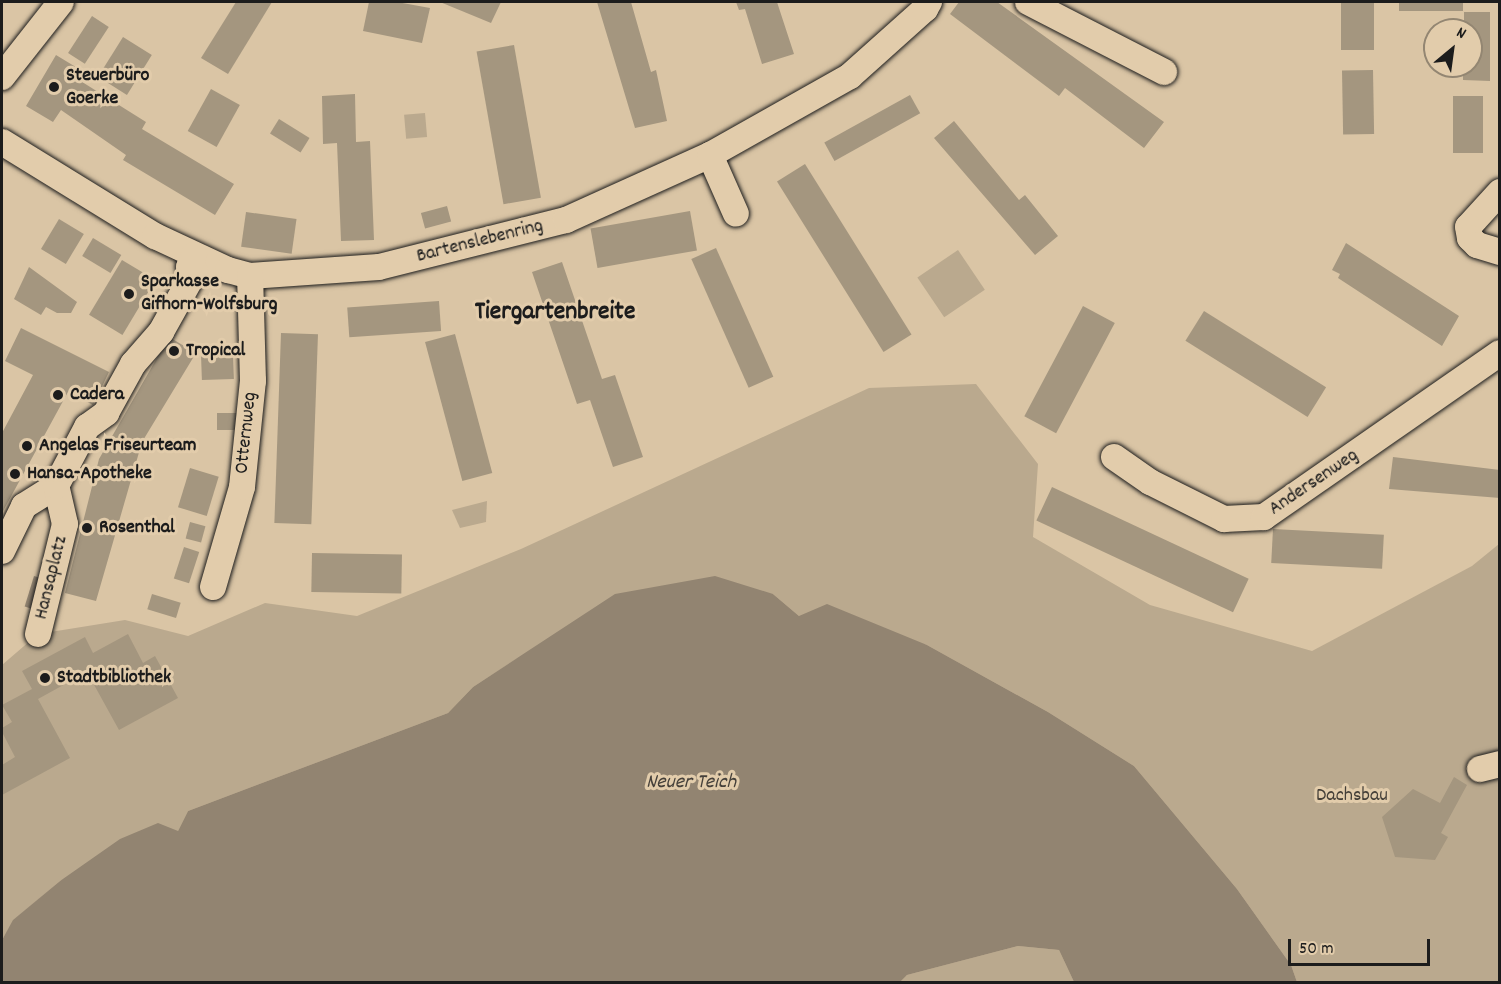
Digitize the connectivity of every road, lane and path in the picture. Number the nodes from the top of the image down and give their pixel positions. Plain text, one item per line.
1 (61, 2) edge
2 (929, 2) edge
3 (1028, 2) edge
4 (1164, 72) dead end
5 (2, 77) edge
6 (2, 142) edge
7 (710, 155) junction
8 (1500, 192) edge
9 (736, 214) dead end
10 (1500, 252) edge
11 (194, 255) junction
12 (250, 276) junction
13 (1500, 353) edge
14 (1114, 457) dead end
15 (56, 486) junction
16 (2, 551) edge
17 (213, 587) dead end
18 (38, 634) dead end

1 - 5 street
2 - 7 street, Bartenslebenring
3 - 4 street
6 - 11 street, Bartenslebenring
7 - 9 street
7 - 12 street, Bartenslebenring
8 - 10 street
11 - 12 street, Bartenslebenring
11 - 15 street
12 - 17 street, Otternweg
13 - 14 street, Andersenweg
15 - 16 street
15 - 18 street, Hansaplatz

